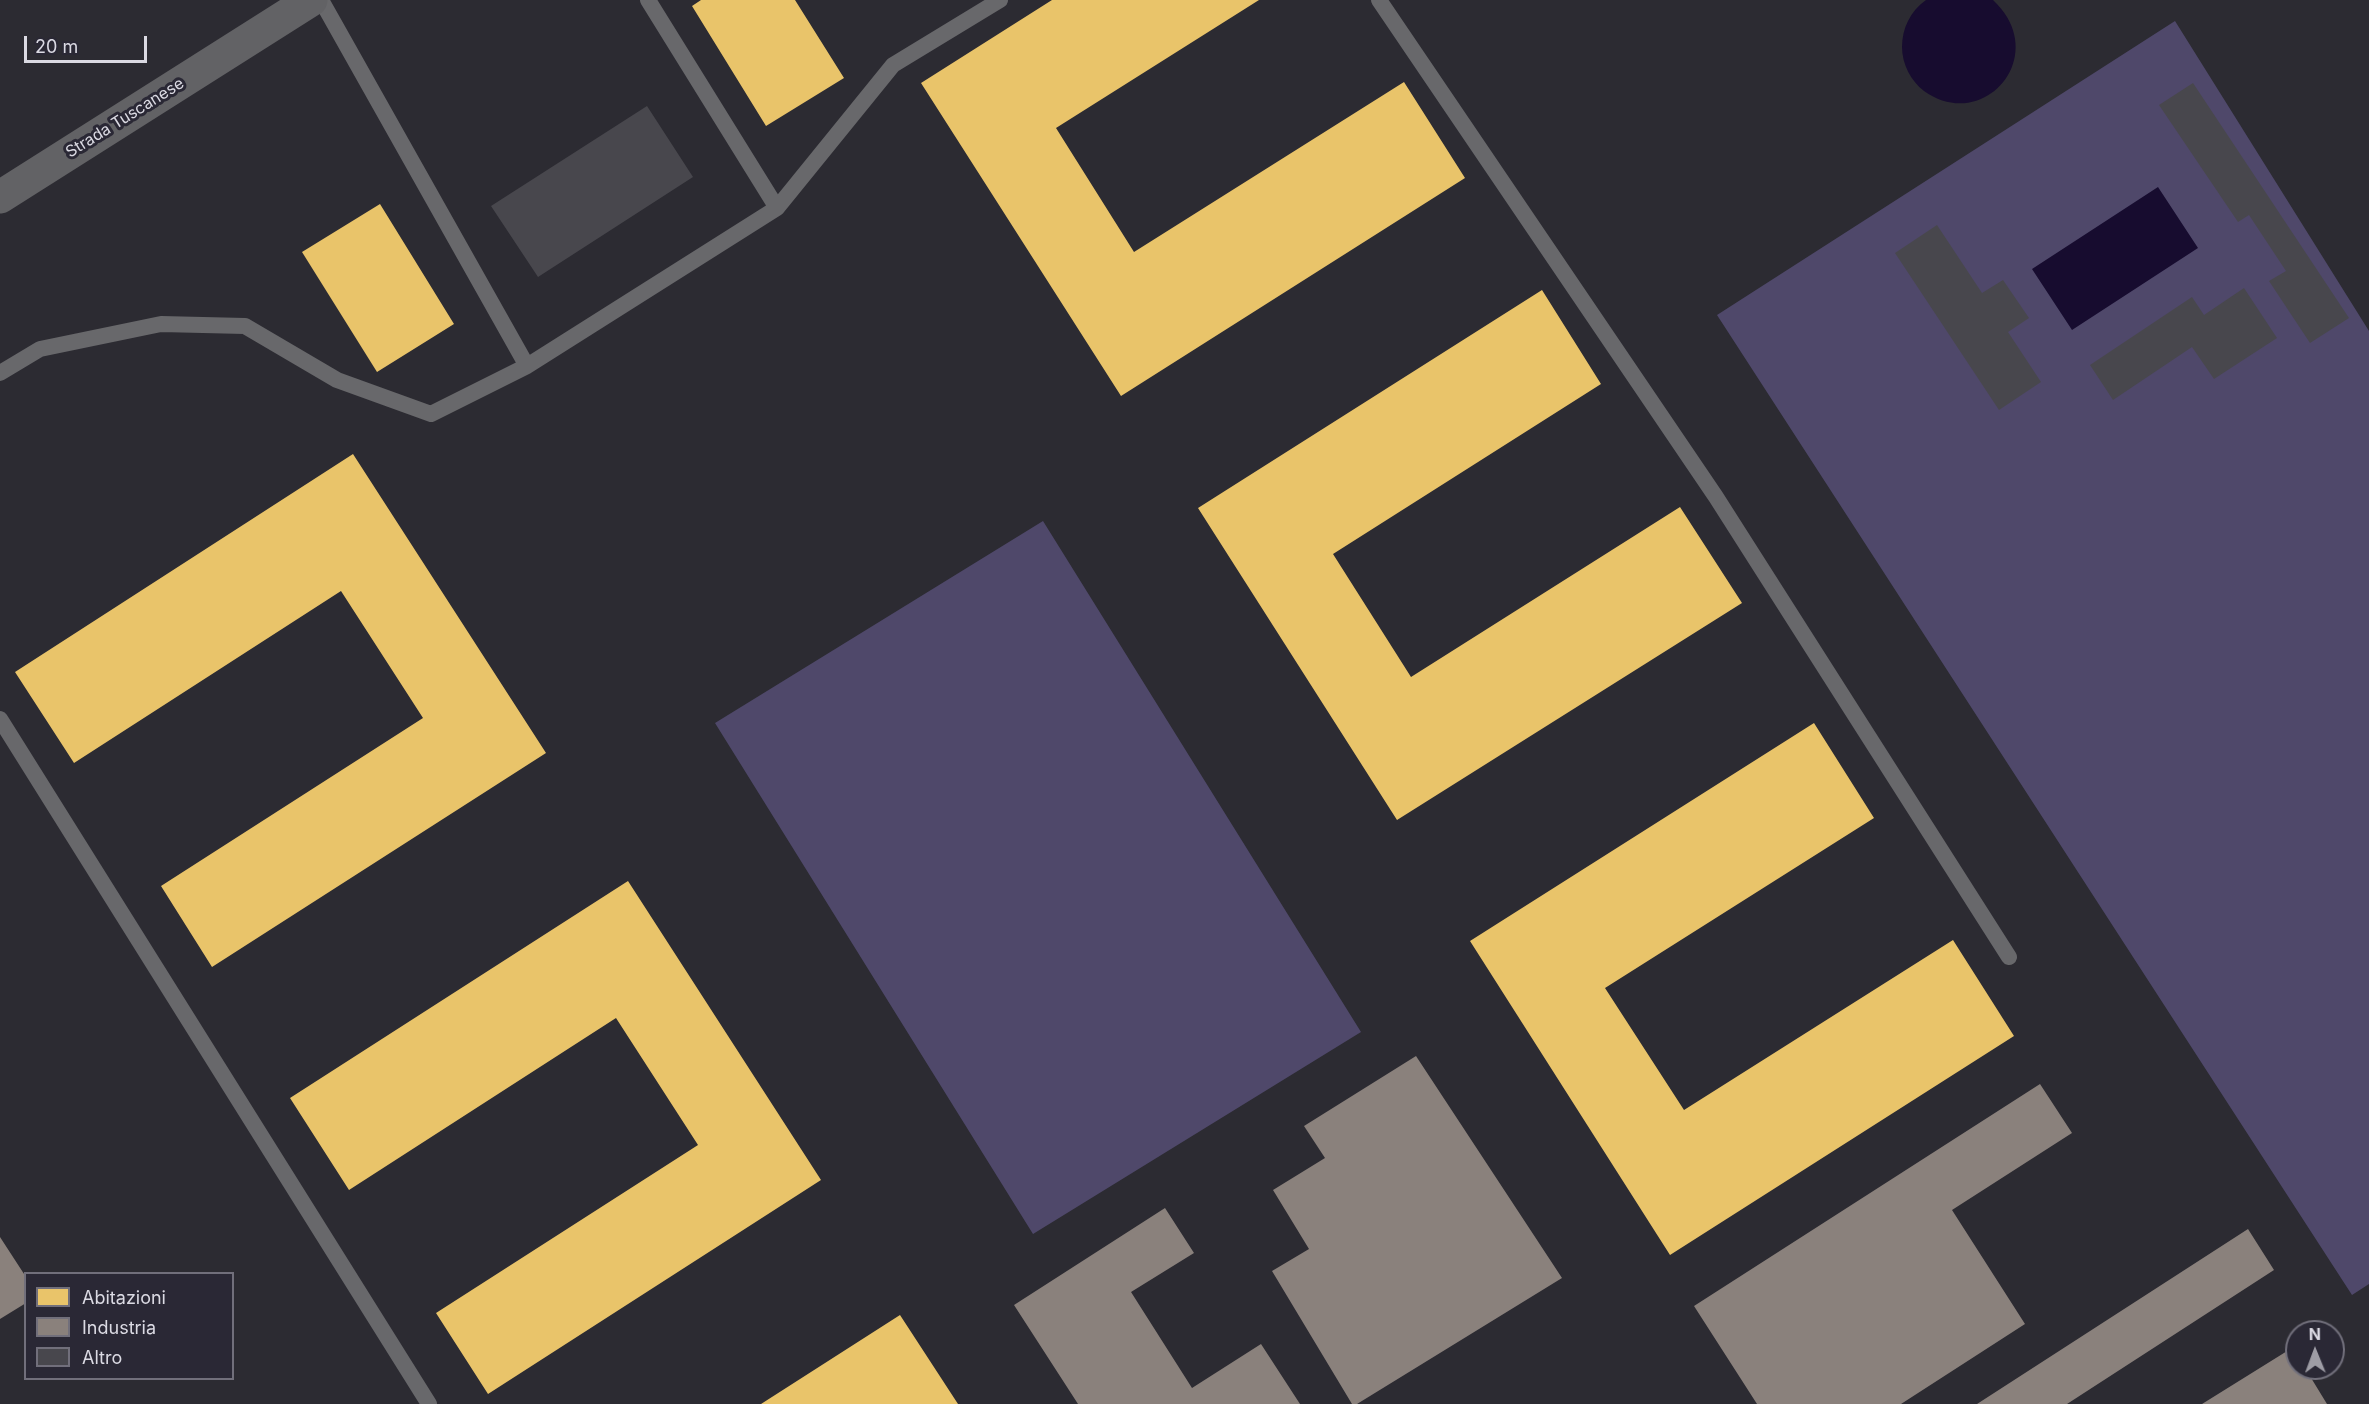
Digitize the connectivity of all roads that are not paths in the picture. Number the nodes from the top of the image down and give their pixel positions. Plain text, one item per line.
1 (311, 0) edge
2 (321, 0) edge
3 (648, 0) edge
4 (1000, 0) edge
5 (1379, 0) edge
6 (0, 197) edge
7 (777, 207) junction
8 (527, 366) junction
9 (0, 373) edge
10 (0, 719) edge
11 (2009, 957) dead end
12 (429, 1404) edge

1 - 6 main road, Strada Tuscanese
2 - 8 lane
3 - 7 lane
4 - 7 lane
5 - 11 lane
7 - 8 lane
8 - 9 lane
10 - 12 lane

